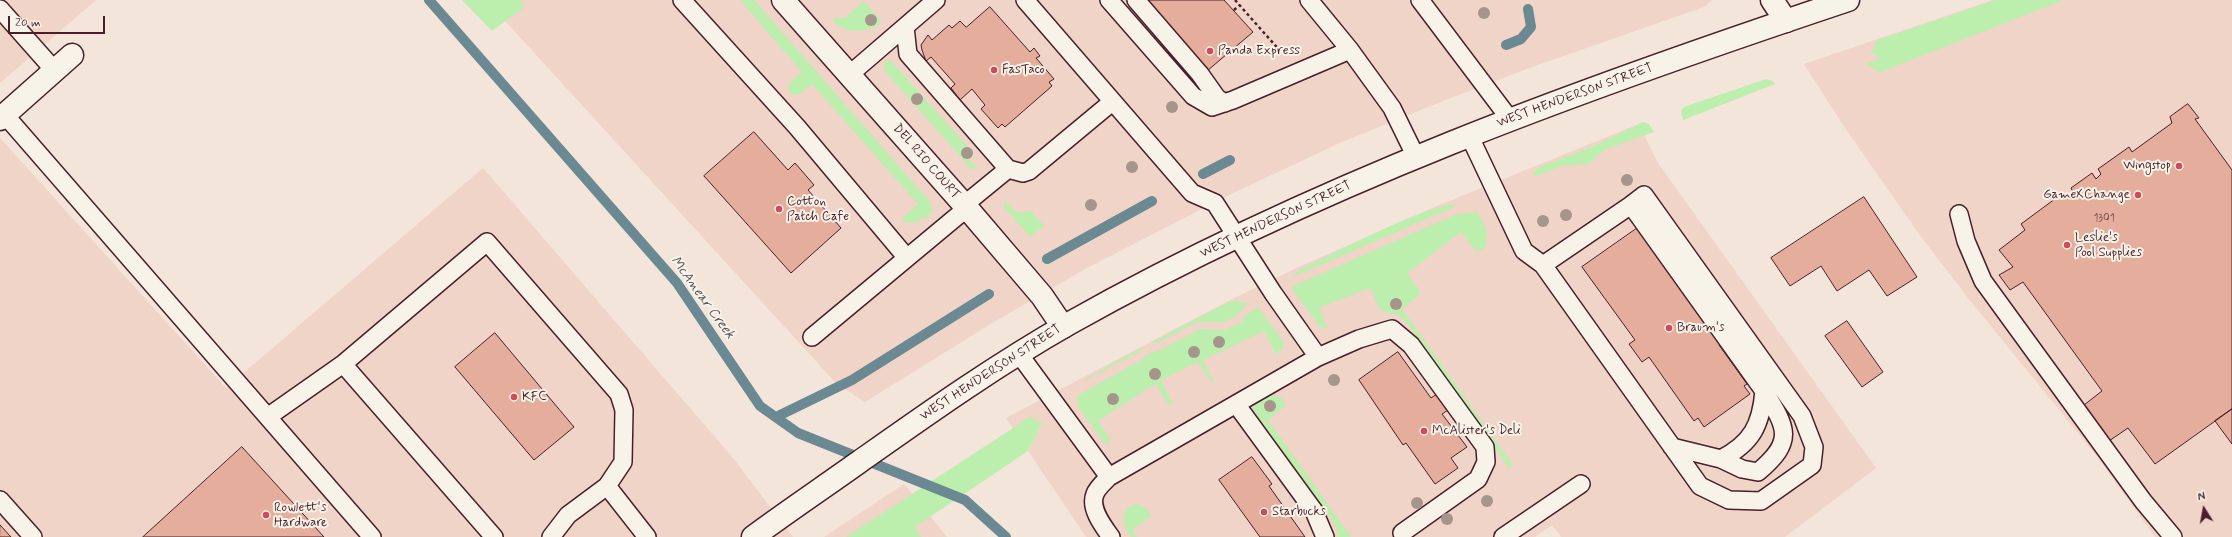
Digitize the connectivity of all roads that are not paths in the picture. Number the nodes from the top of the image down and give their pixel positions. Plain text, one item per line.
1 (682, 0) edge
2 (783, 0) edge
3 (936, 0) edge
4 (1025, 0) edge
5 (1109, 0) edge
6 (1136, 0) edge
7 (1309, 0) edge
8 (1420, 0) edge
9 (1772, 0) edge
10 (1848, 0) edge
11 (0, 9) edge
12 (1786, 21) junction
13 (905, 27) junction
14 (1350, 50) junction
15 (72, 55) dead end
16 (55, 71) junction
17 (849, 75) junction
18 (1112, 102) junction
19 (1225, 103) junction
20 (3, 117) edge
21 (1510, 118) junction
22 (1469, 135) junction
23 (1416, 157) junction
24 (1008, 169) junction
25 (1631, 205) junction
26 (966, 207) junction
27 (1958, 214) dead end
28 (1236, 237) junction
29 (907, 258) junction
30 (1543, 266) junction
31 (1063, 327) junction
32 (812, 337) dead end
33 (1019, 354) junction
34 (1318, 357) junction
35 (343, 364) junction
36 (1764, 391) junction
37 (1236, 404) junction
38 (269, 416) junction
39 (1672, 447) junction
40 (1721, 459) junction
41 (1109, 477) junction
42 (1581, 484) dead end
43 (607, 486) junction
44 (0, 500) edge
45 (1402, 533) dead end
46 (757, 535) edge
47 (33, 537) edge
48 (372, 537) edge
49 (494, 537) edge
50 (550, 537) edge
51 (647, 537) edge
52 (1111, 537) edge
53 (1326, 537) edge
54 (1503, 537) edge
55 (2173, 537) edge

1 - 29 lane
2 - 17 main road, DEL RIO COURT
3 - 13 lane
4 - 18 lane
5 - 19 lane
6 - 19 lane
7 - 14 lane
8 - 21 lane
9 - 12 main road
10 - 12 main road, WEST HENDERSON STREET
11 - 16 lane
12 - 21 main road, WEST HENDERSON STREET
13 - 17 lane
13 - 24 lane
14 - 19 lane
14 - 23 lane
15 - 16 main road
16 - 20 main road
17 - 26 main road, DEL RIO COURT
18 - 24 lane
18 - 28 lane
20 - 38 lane
21 - 22 main road, WEST HENDERSON STREET
22 - 23 main road, WEST HENDERSON STREET
22 - 30 lane
23 - 28 main road, WEST HENDERSON STREET
24 - 26 lane
25 - 30 lane
25 - 36 lane
25 - 39 lane
26 - 29 lane
26 - 31 main road, DEL RIO COURT
27 - 55 lane
28 - 31 main road, WEST HENDERSON STREET
28 - 34 lane
29 - 32 lane
30 - 39 lane
31 - 33 main road, WEST HENDERSON STREET
33 - 41 lane
33 - 46 main road, WEST HENDERSON STREET
34 - 37 lane
34 - 45 lane
35 - 38 lane
35 - 43 lane
35 - 49 lane
36 - 40 lane
36 - 40 lane
37 - 41 lane
37 - 53 lane
38 - 48 lane
39 - 40 lane
41 - 52 lane
42 - 54 lane
43 - 50 lane
43 - 51 lane
44 - 47 lane

